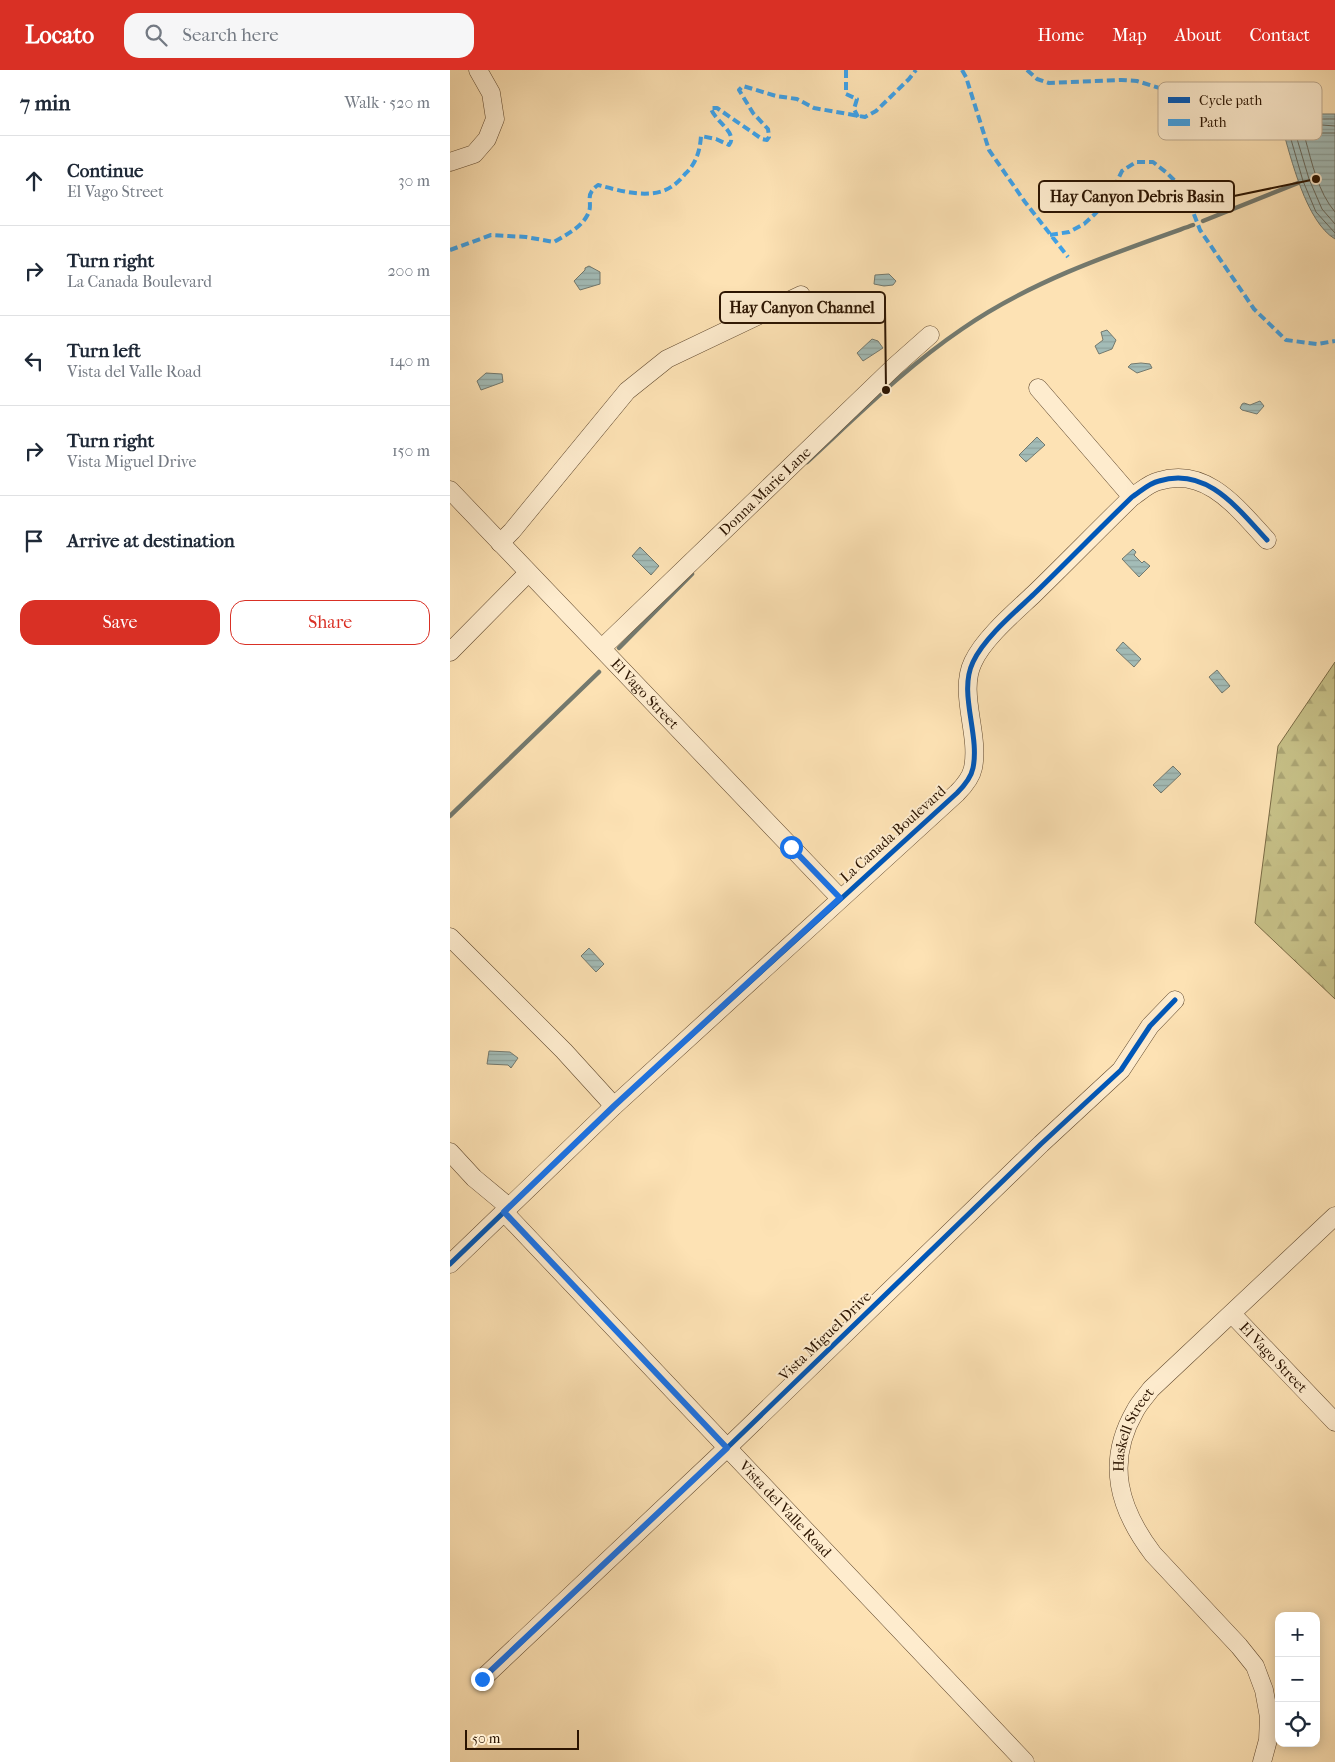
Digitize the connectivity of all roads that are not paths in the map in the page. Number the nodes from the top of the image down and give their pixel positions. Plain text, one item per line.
1 (478, 70) edge
2 (450, 162) edge
3 (801, 295) dead end
4 (930, 336) dead end
5 (1038, 388) dead end
6 (450, 490) edge
7 (1132, 497) junction
8 (1267, 540) dead end
9 (500, 543) junction
10 (528, 573) junction
11 (602, 648) junction
12 (450, 652) edge
13 (840, 898) junction
14 (450, 937) edge
15 (1175, 1000) dead end
16 (614, 1106) junction
17 (450, 1152) edge
18 (506, 1210) junction
19 (1335, 1216) edge
20 (450, 1264) edge
21 (1232, 1314) junction
22 (1335, 1422) edge
23 (727, 1448) junction
24 (482, 1679) dead end
25 (1025, 1762) edge
26 (1262, 1762) edge

1 - 2 street
3 - 9 street
4 - 11 street, Donna Marie Lane
5 - 7 street
6 - 9 street, El Vago Street
7 - 8 street, La Canada Boulevard
7 - 13 street, La Canada Boulevard
9 - 10 street, El Vago Street
10 - 11 street, El Vago Street
10 - 12 street
11 - 13 street, El Vago Street
13 - 16 street, La Canada Boulevard
14 - 16 street
15 - 23 street, Vista Miguel Drive
16 - 18 street, La Canada Boulevard
17 - 18 street, Vista del Valle Road
18 - 20 street, La Canada Boulevard
18 - 23 street, Vista del Valle Road
19 - 21 street, Haskell Street
21 - 22 street, El Vago Street
21 - 26 street, Haskell Street
23 - 24 street, Vista Miguel Drive
23 - 25 street, Vista del Valle Road

